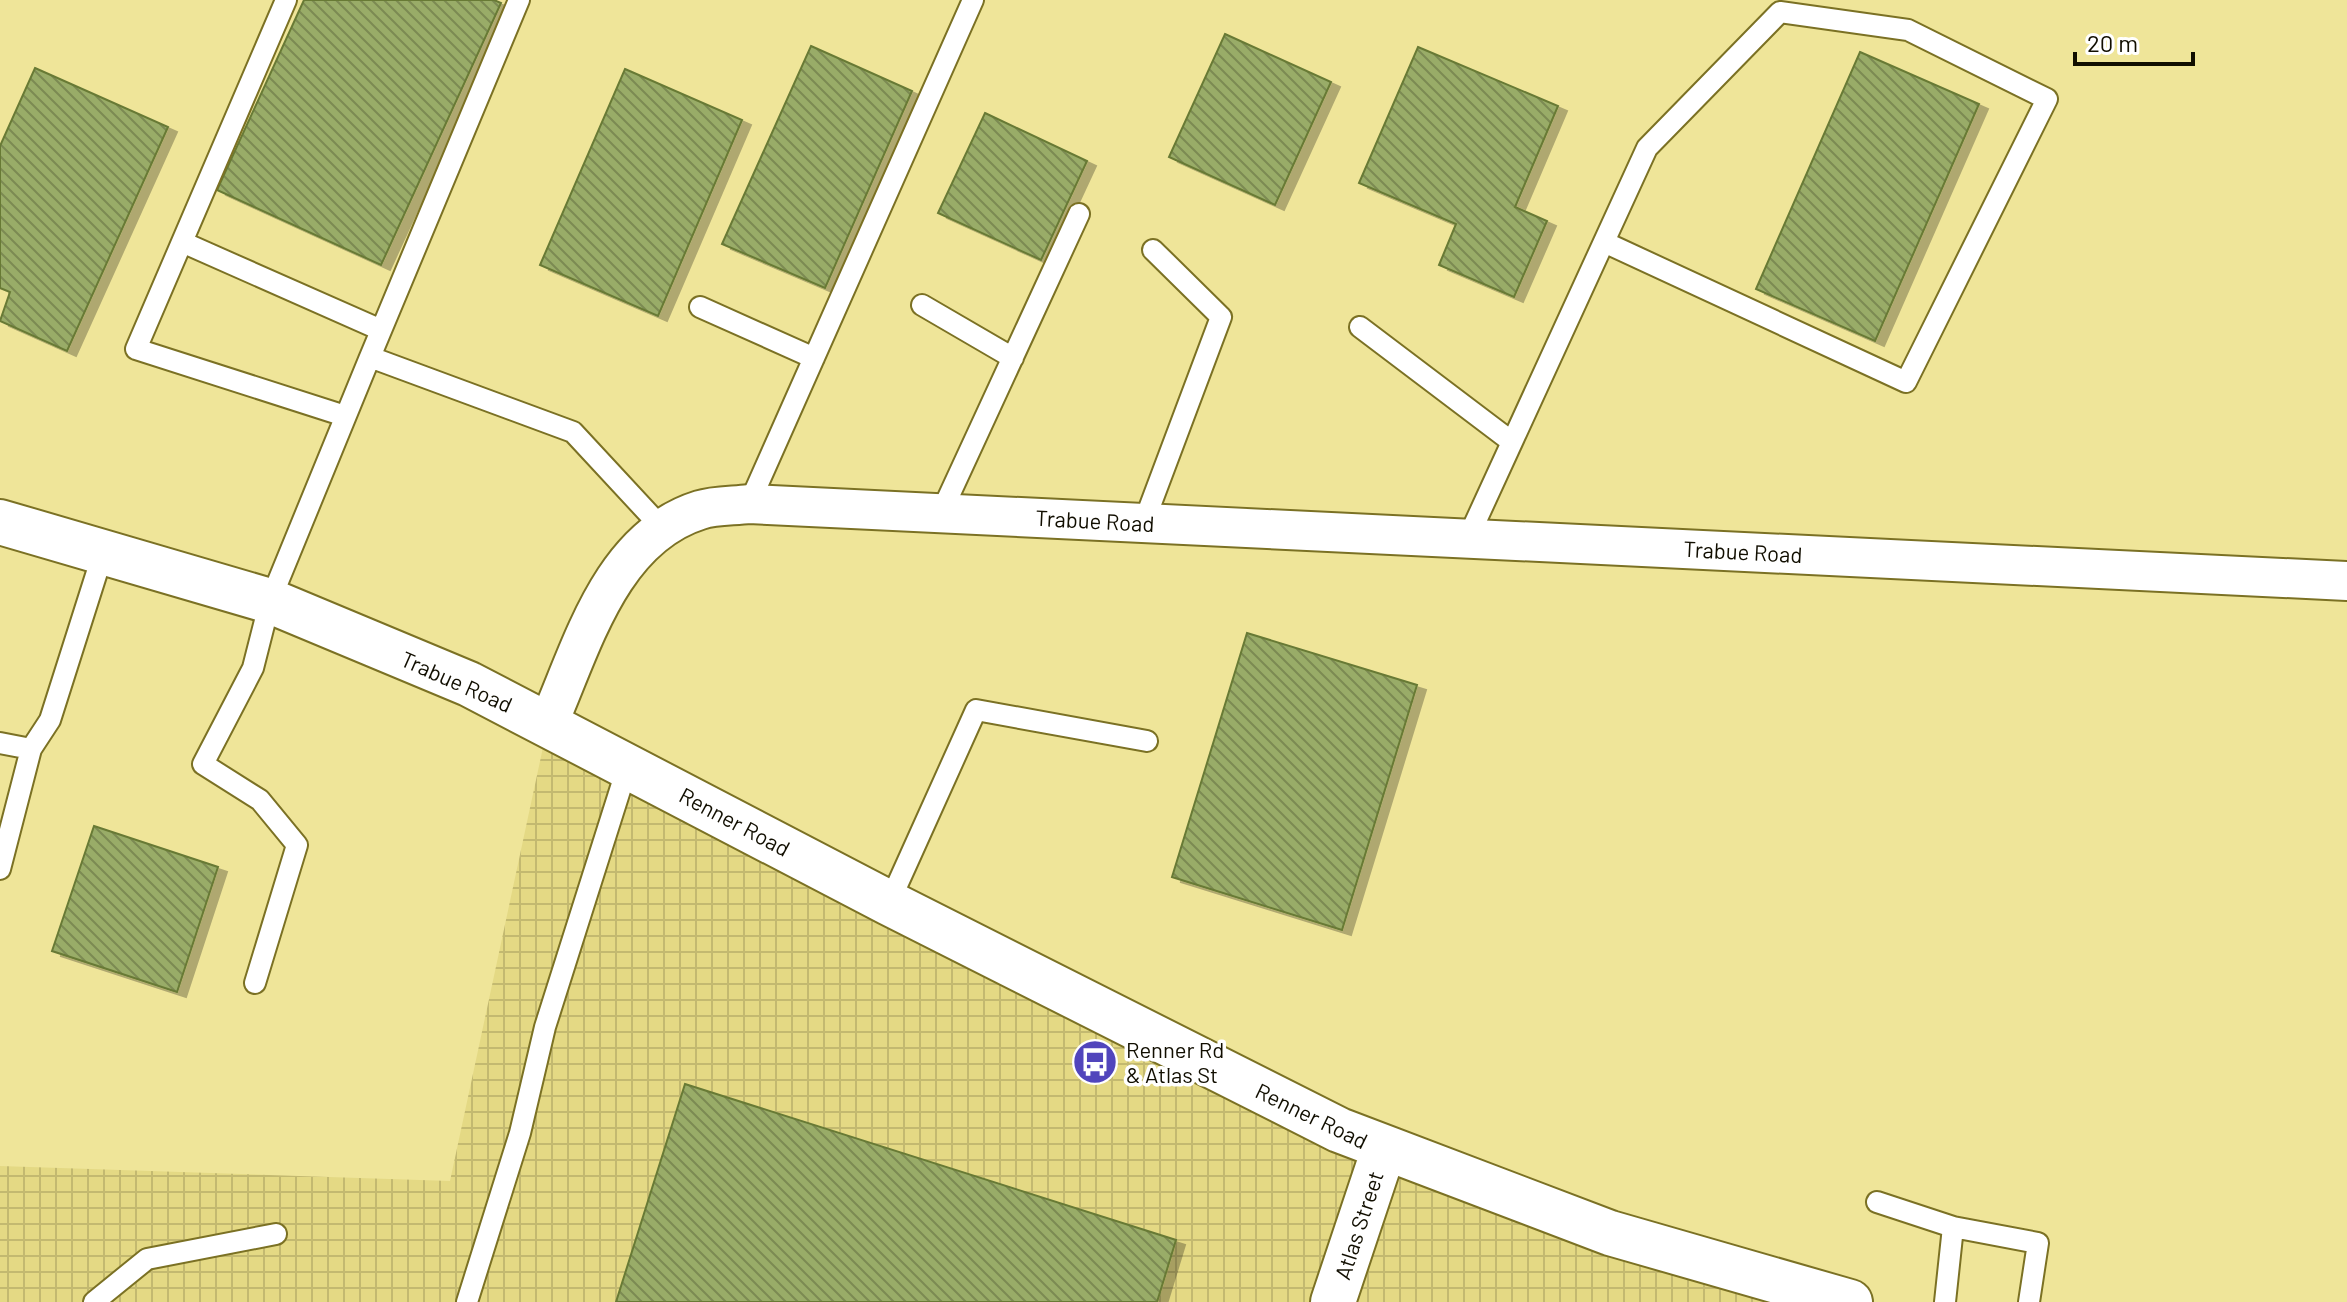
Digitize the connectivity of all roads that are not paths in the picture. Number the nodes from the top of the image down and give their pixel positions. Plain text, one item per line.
1 (286, 0) edge
2 (519, 0) edge
3 (973, 0) edge
4 (1079, 214) dead end
5 (182, 242) junction
6 (1604, 242) junction
7 (1153, 250) dead end
8 (922, 305) dead end
9 (700, 307) dead end
10 (1360, 327) dead end
11 (381, 330) junction
12 (370, 357) junction
13 (814, 358) junction
14 (1013, 358) junction
15 (345, 416) junction
16 (1512, 442) junction
17 (749, 504) junction
18 (941, 513) junction
19 (0, 522) edge
20 (1144, 522) junction
21 (663, 529) junction
22 (1468, 538) junction
23 (104, 550) junction
24 (2347, 581) edge
25 (270, 601) junction
26 (548, 724) junction
27 (1147, 741) dead end
28 (0, 743) edge
29 (31, 749) junction
30 (628, 765) junction
31 (0, 869) edge
32 (889, 903) junction
33 (255, 983) dead end
34 (1384, 1149) junction
35 (1877, 1202) dead end
36 (1953, 1227) junction
37 (276, 1234) dead end
38 (94, 1302) edge
39 (467, 1302) edge
40 (1333, 1302) edge
41 (1850, 1302) edge
42 (1945, 1302) edge
43 (2029, 1302) edge

1 - 5 lane
2 - 11 lane
3 - 13 lane
4 - 14 lane
5 - 11 lane
5 - 15 lane
6 - 6 lane
6 - 16 lane
7 - 20 lane
8 - 14 lane
9 - 13 lane
10 - 16 lane
11 - 12 lane
12 - 15 lane
12 - 21 lane
13 - 17 lane
14 - 18 lane
15 - 25 lane
16 - 22 lane
17 - 18 street, Trabue Road
17 - 21 street, Trabue Road
18 - 20 street, Trabue Road
19 - 23 main road, Trabue Road
20 - 22 street, Trabue Road
21 - 26 street, Trabue Road
22 - 24 street, Trabue Road
23 - 25 main road, Trabue Road
23 - 29 lane
25 - 26 main road, Trabue Road
25 - 33 lane
26 - 30 main road, Renner Road
27 - 32 lane
28 - 29 lane
29 - 31 lane
30 - 32 main road, Renner Road
30 - 39 lane
32 - 34 main road, Renner Road
34 - 40 main road, Atlas Street
34 - 41 main road, Renner Road
35 - 36 lane
36 - 42 lane
36 - 43 lane
37 - 38 lane

